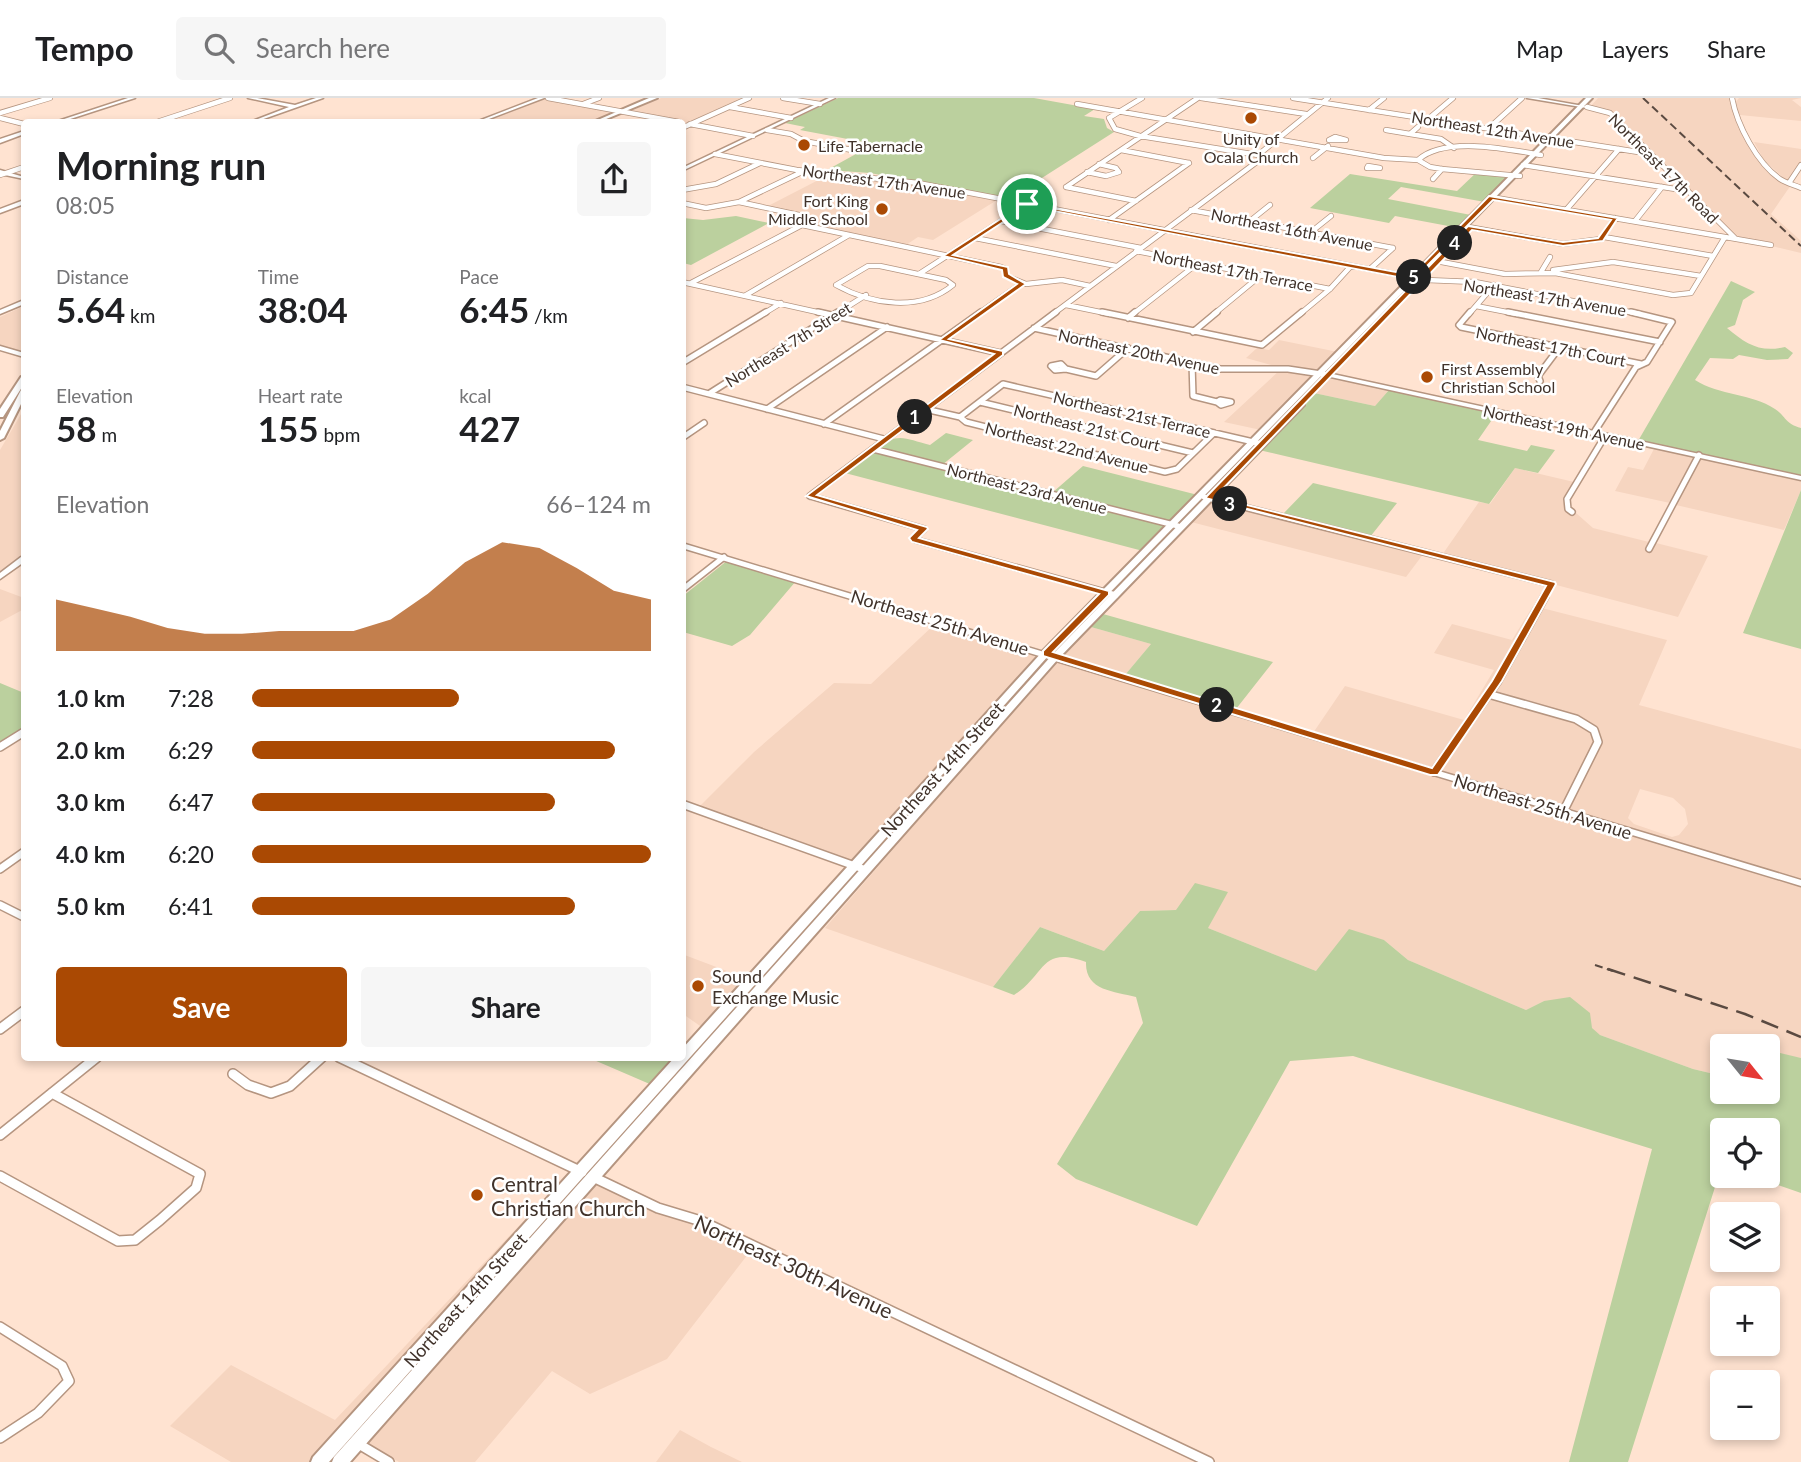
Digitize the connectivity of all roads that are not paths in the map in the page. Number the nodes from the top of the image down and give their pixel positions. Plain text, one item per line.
1 (50, 98) edge
2 (133, 98) edge
3 (219, 98) edge
4 (230, 98) edge
5 (250, 98) edge
6 (321, 98) edge
7 (542, 98) edge
8 (548, 98) edge
9 (599, 98) edge
10 (654, 98) edge
11 (749, 98) edge
12 (783, 98) edge
13 (833, 98) edge
14 (1085, 98) edge
15 (1142, 98) edge
16 (1199, 98) edge
17 (1293, 98) edge
18 (1328, 98) edge
19 (1384, 98) edge
20 (1453, 98) edge
21 (1522, 98) edge
22 (1529, 98) edge
23 (1596, 98) edge
24 (794, 99) edge
25 (1734, 100) edge
26 (272, 102) junction
27 (1321, 102) junction
28 (583, 104) junction
29 (820, 104) junction
30 (1586, 104) edge
31 (295, 107) junction
32 (729, 107) junction
33 (1369, 110) junction
34 (622, 111) junction
35 (1120, 111) junction
36 (276, 114) junction
37 (1306, 114) junction
38 (0, 116) edge
39 (791, 118) junction
40 (66, 119) edge
41 (155, 119) edge
42 (166, 119) edge
43 (261, 119) edge
44 (278, 119) edge
45 (486, 119) edge
46 (603, 119) edge
47 (659, 119) edge
48 (1166, 119) junction
49 (1426, 121) junction
50 (21, 123) edge
51 (686, 124) edge
52 (690, 124) junction
53 (1418, 127) dead end
54 (1488, 129) junction
55 (767, 130) junction
56 (1386, 130) dead end
57 (21, 134) edge
58 (1410, 134) junction
59 (753, 136) junction
60 (1140, 136) junction
61 (1278, 138) junction
62 (1553, 139) junction
63 (0, 141) edge
64 (1334, 142) dead end
65 (1325, 148) junction
66 (1454, 148) junction
67 (1619, 149) junction
68 (852, 150) dead end
69 (1121, 150) junction
70 (715, 154) junction
71 (1538, 154) junction
72 (1651, 154) junction
73 (1258, 155) junction
74 (1313, 158) dead end
75 (1384, 158) junction
76 (1418, 160) junction
77 (760, 163) junction
78 (1099, 164) junction
79 (1801, 165) edge
80 (21, 166) edge
81 (1375, 166) dead end
82 (1527, 166) junction
83 (686, 168) edge
84 (1442, 169) junction
85 (805, 171) junction
86 (1086, 172) junction
87 (1, 173) edge
88 (1517, 175) junction
89 (21, 177) edge
90 (1596, 177) junction
91 (1433, 179) dead end
92 (1789, 183) junction
93 (1662, 187) junction
94 (1801, 187) edge
95 (686, 189) edge
96 (1688, 191) junction
97 (1495, 198) junction
98 (1136, 201) junction
99 (739, 202) junction
100 (21, 203) edge
101 (686, 204) edge
102 (1027, 204) junction
103 (1269, 205) dead end
104 (1191, 210) junction
105 (0, 211) edge
106 (1566, 211) junction
107 (1331, 216) dead end
108 (1615, 218) junction
109 (1001, 220) junction
110 (1109, 220) junction
111 (1250, 221) junction
112 (1635, 221) junction
113 (802, 225) junction
114 (1467, 227) junction
115 (1164, 230) junction
116 (1311, 232) junction
117 (849, 235) junction
118 (1604, 237) junction
119 (1725, 237) junction
120 (975, 238) junction
121 (1735, 239) junction
122 (1771, 245) dead end
123 (1138, 250) junction
124 (947, 256) junction
125 (1713, 256) junction
126 (1550, 257) dead end
127 (1435, 260) junction
128 (1198, 263) junction
129 (1116, 266) junction
130 (1351, 266) junction
131 (1370, 270) junction
132 (1542, 272) junction
133 (919, 274) junction
134 (1260, 276) junction
135 (1701, 276) junction
136 (1417, 279) junction
137 (686, 283) edge
138 (691, 284) junction
139 (1022, 284) junction
140 (1494, 285) junction
141 (1090, 286) junction
142 (1330, 289) junction
143 (746, 295) junction
144 (866, 295) junction
145 (21, 303) edge
146 (782, 303) junction
147 (1066, 305) junction
148 (1476, 306) junction
149 (0, 312) edge
150 (834, 315) junction
151 (1128, 318) junction
152 (887, 327) junction
153 (1034, 328) junction
154 (1193, 332) junction
155 (943, 340) junction
156 (1660, 342) junction
157 (0, 348) edge
158 (1128, 348) junction
159 (1559, 348) junction
160 (1000, 353) junction
161 (21, 354) edge
162 (686, 361) edge
163 (1192, 363) junction
164 (1641, 364) junction
165 (1066, 369) dead end
166 (1324, 375) junction
167 (1540, 381) dead end
168 (21, 384) edge
169 (686, 388) edge
170 (710, 393) junction
171 (21, 398) edge
172 (980, 402) junction
173 (1217, 402) dead end
174 (767, 409) junction
175 (925, 409) junction
176 (0, 415) edge
177 (960, 417) junction
178 (704, 423) dead end
179 (824, 424) junction
180 (1214, 433) junction
181 (1593, 434) junction
182 (686, 435) edge
183 (1605, 436) junction
184 (0, 438) edge
185 (884, 439) junction
186 (1257, 443) junction
187 (873, 449) junction
188 (1194, 453) junction
189 (1699, 455) junction
190 (1801, 478) edge
191 (1205, 497) junction
192 (1572, 512) dead end
193 (1177, 526) junction
194 (686, 546) edge
195 (1649, 549) dead end
196 (724, 557) junction
197 (21, 563) edge
198 (0, 577) edge
199 (686, 587) edge
200 (1105, 593) junction
201 (1115, 595) junction
202 (1051, 655) junction
203 (1488, 694) junction
204 (21, 734) edge
205 (0, 747) edge
206 (1434, 772) junction
207 (686, 805) edge
208 (1563, 812) junction
209 (21, 854) edge
210 (860, 868) junction
211 (0, 869) edge
212 (1801, 883) edge
213 (0, 905) edge
214 (21, 916) edge
215 (21, 1013) edge
216 (0, 1017) edge
217 (10, 1022) junction
218 (0, 1029) edge
219 (92, 1061) edge
220 (317, 1061) edge
221 (347, 1061) edge
222 (233, 1074) dead end
223 (52, 1093) junction
224 (0, 1135) edge
225 (587, 1174) junction
226 (0, 1176) edge
227 (0, 1327) edge
228 (0, 1438) edge
229 (356, 1443) junction
230 (319, 1462) edge
231 (340, 1462) edge
232 (388, 1462) edge
233 (1209, 1462) edge

1 - 38 street
2 - 40 street
3 - 41 street
4 - 42 street
5 - 26 street
6 - 31 street
7 - 45 street
8 - 28 street
9 - 28 street
10 - 34 main road
11 - 32 street
12 - 24 street
13 - 29 street
14 - 35 street
15 - 35 street
16 - 37 street
16 - 48 street
17 - 27 street, Northeast 12th Avenue
18 - 27 street
19 - 33 street
20 - 49 street
21 - 54 street
22 - 30 street
23 - 30 main road, Northeast 14th Street
24 - 29 street
25 - 92 street
26 - 31 street
26 - 36 street
27 - 33 street, Northeast 12th Avenue
27 - 37 street
28 - 34 street
29 - 39 street
30 - 62 main road, Northeast 14th Street
30 - 72 street, Northeast 17th Road
31 - 36 street
32 - 39 street
32 - 52 street
33 - 49 street, Northeast 12th Avenue
34 - 46 main road
34 - 47 street
35 - 48 street
35 - 60 street
36 - 43 street
36 - 44 street
37 - 61 street
38 - 50 street
39 - 55 street
48 - 60 street
48 - 61 street
49 - 54 street, Northeast 12th Avenue
51 - 52 street
52 - 59 street
53 - 58 street
54 - 62 street, Northeast 12th Avenue
55 - 59 street
55 - 68 street
56 - 58 street
57 - 63 street
58 - 66 street
59 - 70 street
60 - 69 street
60 - 73 street
61 - 65 street
61 - 73 street
62 - 67 street, Northeast 12th Avenue
62 - 71 main road, Northeast 14th Street
64 - 65 street
65 - 74 street
65 - 75 street
66 - 71 street
66 - 76 street
67 - 72 street, Northeast 12th Avenue
67 - 90 street
69 - 78 street
69 - 98 street
70 - 77 street, Northeast 17th Avenue
70 - 83 street
71 - 82 main road, Northeast 14th Street
72 - 96 street, Northeast 17th Road
73 - 104 street
75 - 76 street
75 - 81 street
76 - 84 street
77 - 85 street, Northeast 17th Avenue
77 - 95 street
78 - 86 street
78 - 86 street
79 - 92 street
80 - 87 street
82 - 88 main road, Northeast 14th Street
82 - 90 street
84 - 88 street
84 - 91 street
85 - 99 street
85 - 102 street, Northeast 17th Avenue
86 - 98 street
87 - 89 street
88 - 97 main road, Northeast 14th Street
90 - 93 street
90 - 106 street
92 - 94 street
93 - 96 street
93 - 112 street
96 - 121 street, Northeast 17th Road
97 - 106 street
97 - 114 main road, Northeast 14th Street
98 - 110 street
99 - 101 street
99 - 113 street
100 - 105 street
102 - 109 street
102 - 110 street, Northeast 17th Avenue
103 - 111 street
104 - 111 street, Northeast 16th Avenue
104 - 115 street
106 - 108 street
107 - 116 street
108 - 112 street
108 - 118 street
109 - 120 street
109 - 123 street, Northeast 17th Terrace
110 - 115 street, Northeast 17th Avenue
111 - 116 street, Northeast 16th Avenue
112 - 119 street
113 - 117 street
113 - 138 street
114 - 118 street
114 - 127 main road, Northeast 14th Street
115 - 123 street
115 - 130 street, Northeast 17th Avenue
116 - 131 street, Northeast 16th Avenue
117 - 124 street
117 - 143 street
118 - 125 street
119 - 121 street
119 - 125 street
120 - 124 street
120 - 129 street
121 - 122 street
123 - 128 street, Northeast 17th Terrace
123 - 129 street
124 - 133 street
124 - 139 street
125 - 135 street
126 - 132 street
127 - 132 street
127 - 136 main road, Northeast 14th Street
128 - 134 street, Northeast 17th Terrace
128 - 151 street
129 - 141 street
130 - 131 street, Northeast 17th Avenue
130 - 142 street
131 - 136 street, Northeast 17th Avenue
132 - 135 street
132 - 135 street
133 - 144 street, Northeast 7th Street
133 - 144 street
134 - 142 street, Northeast 17th Terrace
134 - 154 street
136 - 140 street, Northeast 17th Avenue
136 - 166 main road, Northeast 14th Street
137 - 138 street
138 - 143 street
139 - 141 street
139 - 155 street
140 - 148 street
140 - 156 street, Northeast 17th Avenue
141 - 147 street
142 - 154 street
143 - 146 street
144 - 150 street, Northeast 7th Street
145 - 149 street
146 - 150 street
146 - 162 street
147 - 151 street
147 - 153 street
148 - 156 street
148 - 159 street, Northeast 17th Court
150 - 152 street
150 - 170 street, Northeast 7th Street
151 - 154 street
152 - 155 street
152 - 174 street
153 - 158 street, Northeast 20th Avenue
153 - 160 street
155 - 160 street
155 - 179 street
156 - 164 street
157 - 161 street
158 - 163 street, Northeast 20th Avenue
158 - 165 street
159 - 164 street, Northeast 17th Court
159 - 167 street
160 - 175 street
163 - 166 street, Northeast 20th Avenue
163 - 173 street
164 - 181 street
166 - 181 street, Northeast 19th Avenue
166 - 186 main road, Northeast 14th Street
168 - 176 main road
169 - 170 street
170 - 174 street
171 - 184 main road
172 - 177 street
172 - 180 street, Northeast 21st Terrace
172 - 188 street, Northeast 21st Court
174 - 179 street
175 - 177 street, Northeast 22nd Avenue
175 - 185 street
177 - 188 street, Northeast 22nd Avenue
178 - 182 street
179 - 185 street
180 - 186 street, Northeast 21st Terrace
180 - 188 street
181 - 183 street, Northeast 19th Avenue
183 - 189 street, Northeast 19th Avenue
183 - 192 street
185 - 187 street
186 - 191 main road, Northeast 14th Street
187 - 193 street, Northeast 23rd Avenue
187 - 200 street
189 - 190 street, Northeast 19th Avenue
189 - 195 street
191 - 193 main road, Northeast 14th Street
191 - 203 street
193 - 200 main road, Northeast 14th Street
193 - 201 main road, Northeast 14th Street
194 - 196 street, Northeast 25th Avenue
196 - 199 street
196 - 202 street, Northeast 25th Avenue
197 - 198 street
200 - 201 street
200 - 202 main road, Northeast 14th Street
201 - 202 main road, Northeast 14th Street
202 - 206 street, Northeast 25th Avenue
202 - 210 main road, Northeast 14th Street
203 - 206 street
203 - 208 street
204 - 205 street
206 - 208 street, Northeast 25th Avenue
207 - 210 street
208 - 212 street, Northeast 25th Avenue
209 - 211 street
210 - 225 main road, Northeast 14th Street
213 - 214 street
215 - 217 street
216 - 217 street
217 - 218 street
219 - 223 street
220 - 222 street
221 - 225 street, Northeast 30th Avenue
223 - 224 street
223 - 226 street
225 - 229 main road, Northeast 14th Street
225 - 230 main road, Northeast 14th Street
225 - 233 street, Northeast 30th Avenue
227 - 228 street
229 - 231 main road, Northeast 14th Street
229 - 232 street

